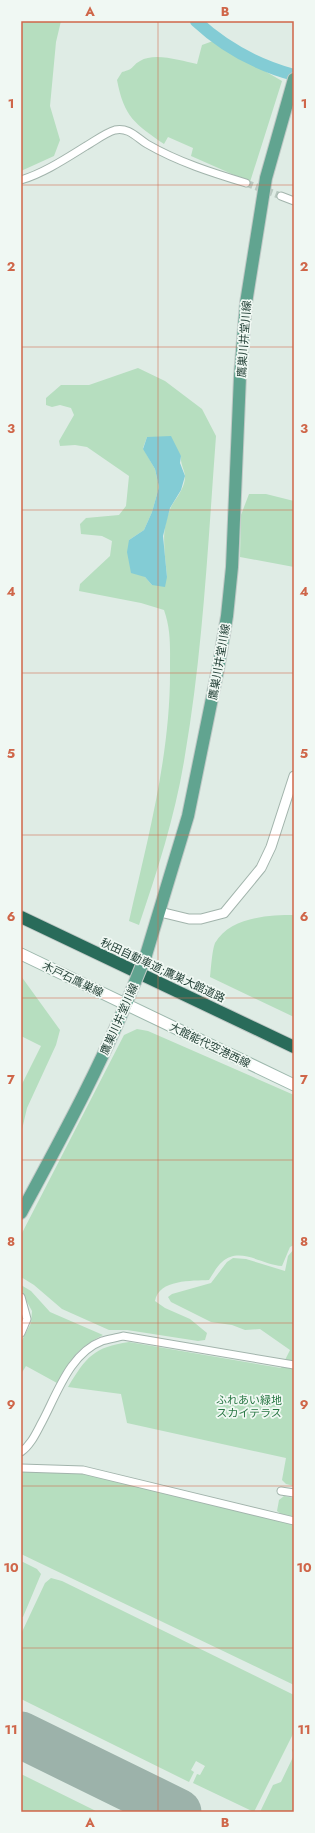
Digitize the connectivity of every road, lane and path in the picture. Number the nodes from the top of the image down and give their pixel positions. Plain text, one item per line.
1 (294, 79) edge
2 (21, 180) edge
3 (246, 183) tunnel mouth
4 (281, 196) tunnel mouth
5 (294, 200) edge
6 (294, 776) edge
7 (21, 908) edge
8 (160, 912) junction
9 (21, 917) edge
10 (21, 954) edge
11 (126, 1004) junction
12 (294, 1038) edge
13 (294, 1047) edge
14 (294, 1086) edge
15 (21, 1212) edge
16 (21, 1297) edge
17 (21, 1332) edge
18 (294, 1365) edge
19 (21, 1452) edge
20 (21, 1468) edge
21 (281, 1491) dead end
22 (294, 1493) edge
23 (294, 1521) edge

1 - 8 main road, 鷹巣川井堂川線
2 - 3 street
4 - 5 street
6 - 8 street
7 - 12 highway, 秋田自動車道;鷹巣大館道路
8 - 11 main road, 鷹巣川井堂川線, bridge
9 - 13 highway, 秋田自動車道;鷹巣大館道路
10 - 11 main road, 木戸石鷹巣線
11 - 14 main road, 大館能代空港西線
11 - 15 main road, 鷹巣川井堂川線
16 - 17 street
18 - 19 street
20 - 23 street
21 - 22 street

